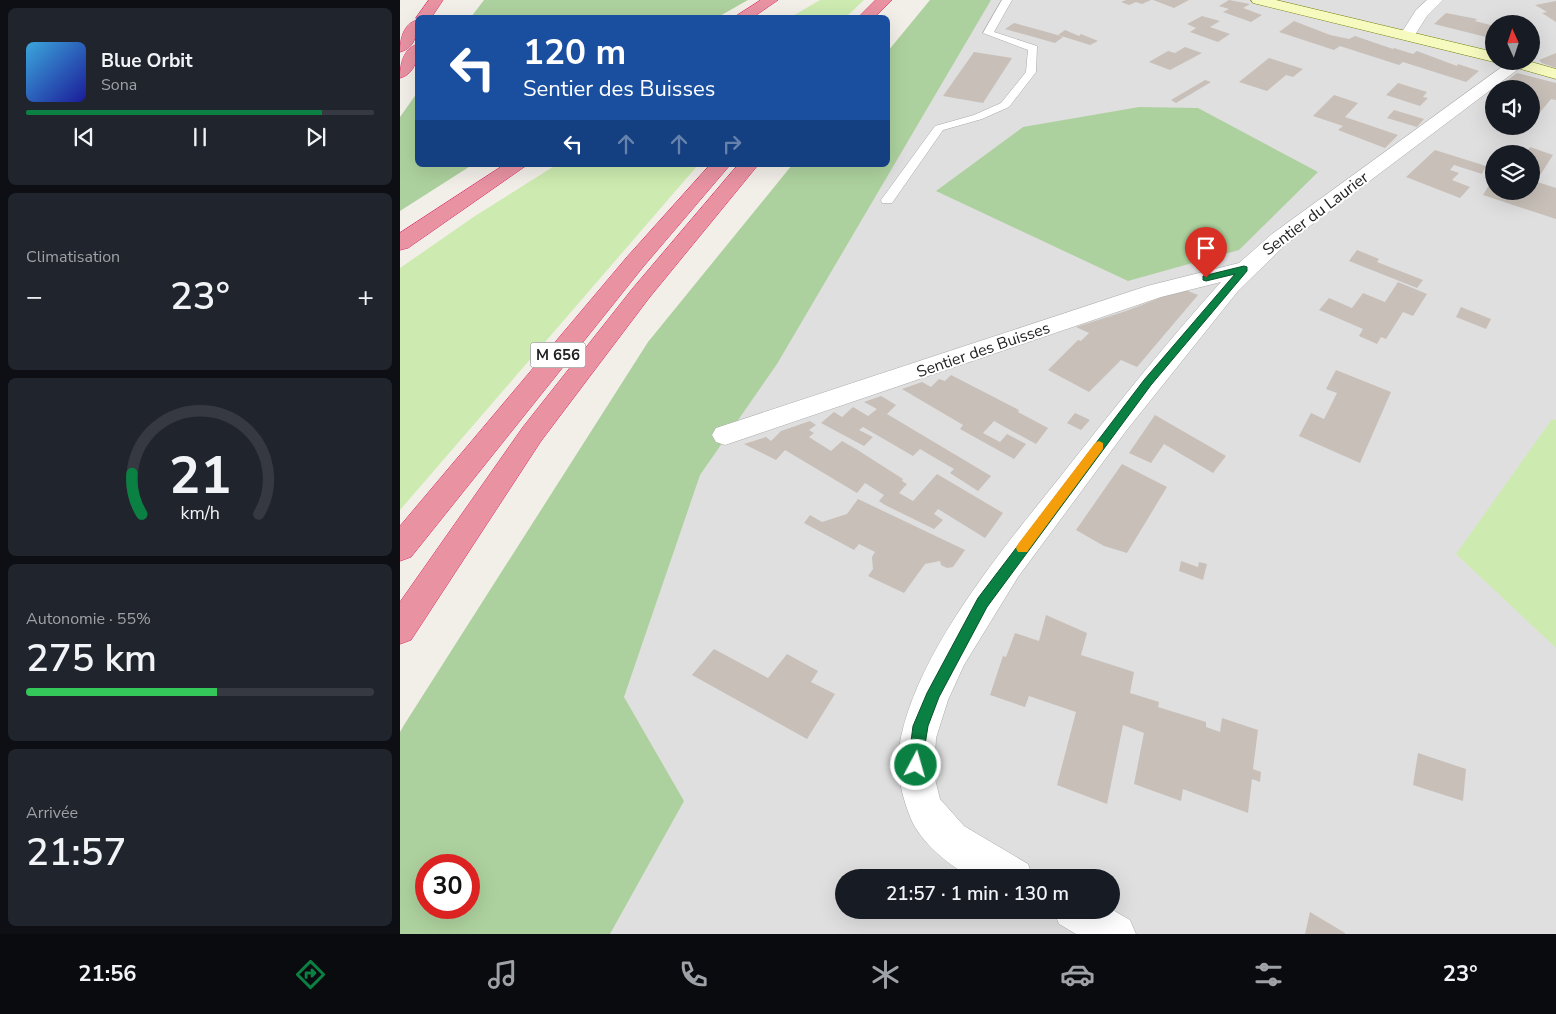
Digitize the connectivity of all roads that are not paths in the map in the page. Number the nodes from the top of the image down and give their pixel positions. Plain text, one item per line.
1 (770, 0) edge
2 (885, 0) edge
3 (900, 0) edge
4 (1007, 0) edge
5 (1258, 0) edge
6 (1436, 0) edge
7 (441, 8) edge
8 (428, 15) edge
9 (745, 15) edge
10 (868, 15) edge
11 (886, 15) edge
12 (415, 28) edge
13 (1408, 35) junction
14 (400, 47) edge
15 (415, 53) edge
16 (1485, 55) edge
17 (1495, 70) edge
18 (1540, 70) edge
19 (400, 74) edge
20 (1556, 74) edge
21 (497, 167) edge
22 (514, 167) edge
23 (718, 167) edge
24 (746, 167) edge
25 (887, 200) dead end
26 (400, 231) edge
27 (400, 243) edge
28 (1244, 269) junction
29 (725, 436) dead end
30 (400, 548) edge
31 (400, 629) edge
32 (998, 869) edge
33 (1089, 919) edge
34 (1116, 934) edge

1 - 9 highway
2 - 10 highway
3 - 11 highway
4 - 25 lane
5 - 13 street
6 - 13 street
7 - 8 highway
12 - 14 highway
13 - 16 street
15 - 19 highway
17 - 28 street, Sentier du Laurier
18 - 20 street
21 - 26 highway
22 - 27 highway
23 - 30 highway, M 656
24 - 31 highway
28 - 29 street, Sentier des Buisses
28 - 32 street, Sentier du Laurier
33 - 34 street

